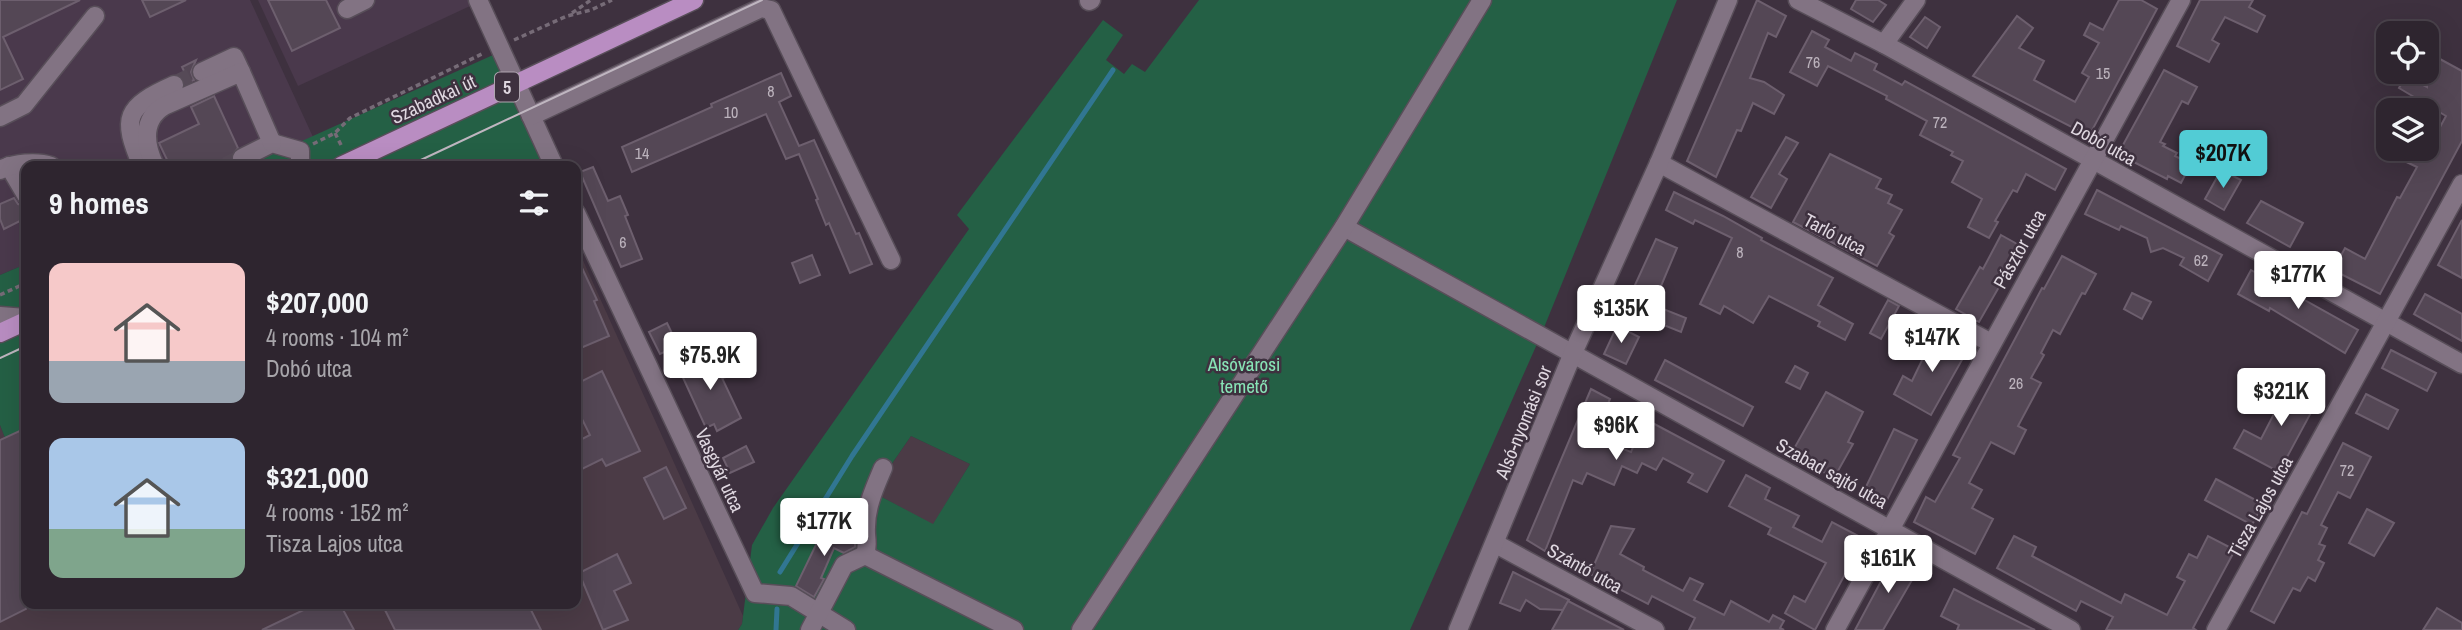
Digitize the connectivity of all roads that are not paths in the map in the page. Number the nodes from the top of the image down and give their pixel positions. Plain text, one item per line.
1 (365, 0) edge
2 (478, 0) edge
3 (694, 0) edge
4 (1482, 0) edge
5 (1728, 0) edge
6 (1798, 0) edge
7 (1916, 0) edge
8 (2181, 0) edge
9 (678, 5) edge
10 (347, 9) dead end
11 (94, 16) dead end
12 (1884, 44) junction
13 (202, 72) tunnel mouth
14 (240, 72) junction
15 (517, 83) junction
16 (174, 85) tunnel mouth
17 (531, 116) junction
18 (0, 117) edge
19 (272, 143) junction
20 (242, 158) tunnel mouth
21 (300, 158) edge
22 (140, 161) edge
23 (153, 161) edge
24 (352, 161) edge
25 (552, 161) edge
26 (2093, 161) junction
27 (1659, 163) junction
28 (4, 168) edge
29 (2462, 184) edge
30 (21, 189) edge
31 (581, 224) edge
32 (1344, 227) junction
33 (891, 260) dead end
34 (0, 316) edge
35 (21, 318) edge
36 (21, 322) edge
37 (2387, 322) junction
38 (0, 333) edge
39 (1991, 343) junction
40 (1573, 353) junction
41 (2462, 363) edge
42 (883, 468) dead end
43 (1890, 529) junction
44 (1496, 544) junction
45 (865, 555) junction
46 (814, 622) edge
47 (846, 630) edge
48 (1014, 630) edge
49 (1081, 630) edge
50 (1458, 630) edge
51 (1655, 630) edge
52 (1835, 630) edge
53 (2071, 630) edge
54 (2216, 630) edge

1 - 10 street
2 - 15 street
3 - 9 main road, Szabadkai út / 5
4 - 32 street
5 - 27 street, Alsó-nyomási sor
6 - 12 street, Dobó utca
7 - 12 street
8 - 26 street, Pásztor utca
9 - 15 main road, Szabadkai út / 5
11 - 18 street
12 - 26 street, Dobó utca
13 - 14 street
14 - 19 street
14 - 23 street
15 - 17 street
15 - 24 main road, Szabadkai út / 5
16 - 22 street
17 - 25 street
17 - 33 street
19 - 20 street
19 - 21 street
26 - 37 street, Dobó utca
26 - 39 street, Pásztor utca
27 - 39 street, Tarló utca
27 - 40 street, Alsó-nyomási sor
28 - 30 street
29 - 37 street, Tisza Lajos utca
31 - 46 street, Vasgyár utca
32 - 40 street, Szabad sajtó utca
32 - 49 street
34 - 35 street
36 - 38 main road
37 - 41 street, Dobó utca
37 - 54 street, Tisza Lajos utca
39 - 43 street, Pásztor utca
40 - 43 street, Szabad sajtó utca
40 - 44 street, Alsó-nyomási sor
42 - 45 street
43 - 52 street, Pásztor utca
43 - 53 street, Szabad sajtó utca
44 - 50 street, Alsó-nyomási sor
44 - 51 street, Szántó utca
45 - 46 street
45 - 48 street
46 - 47 street

